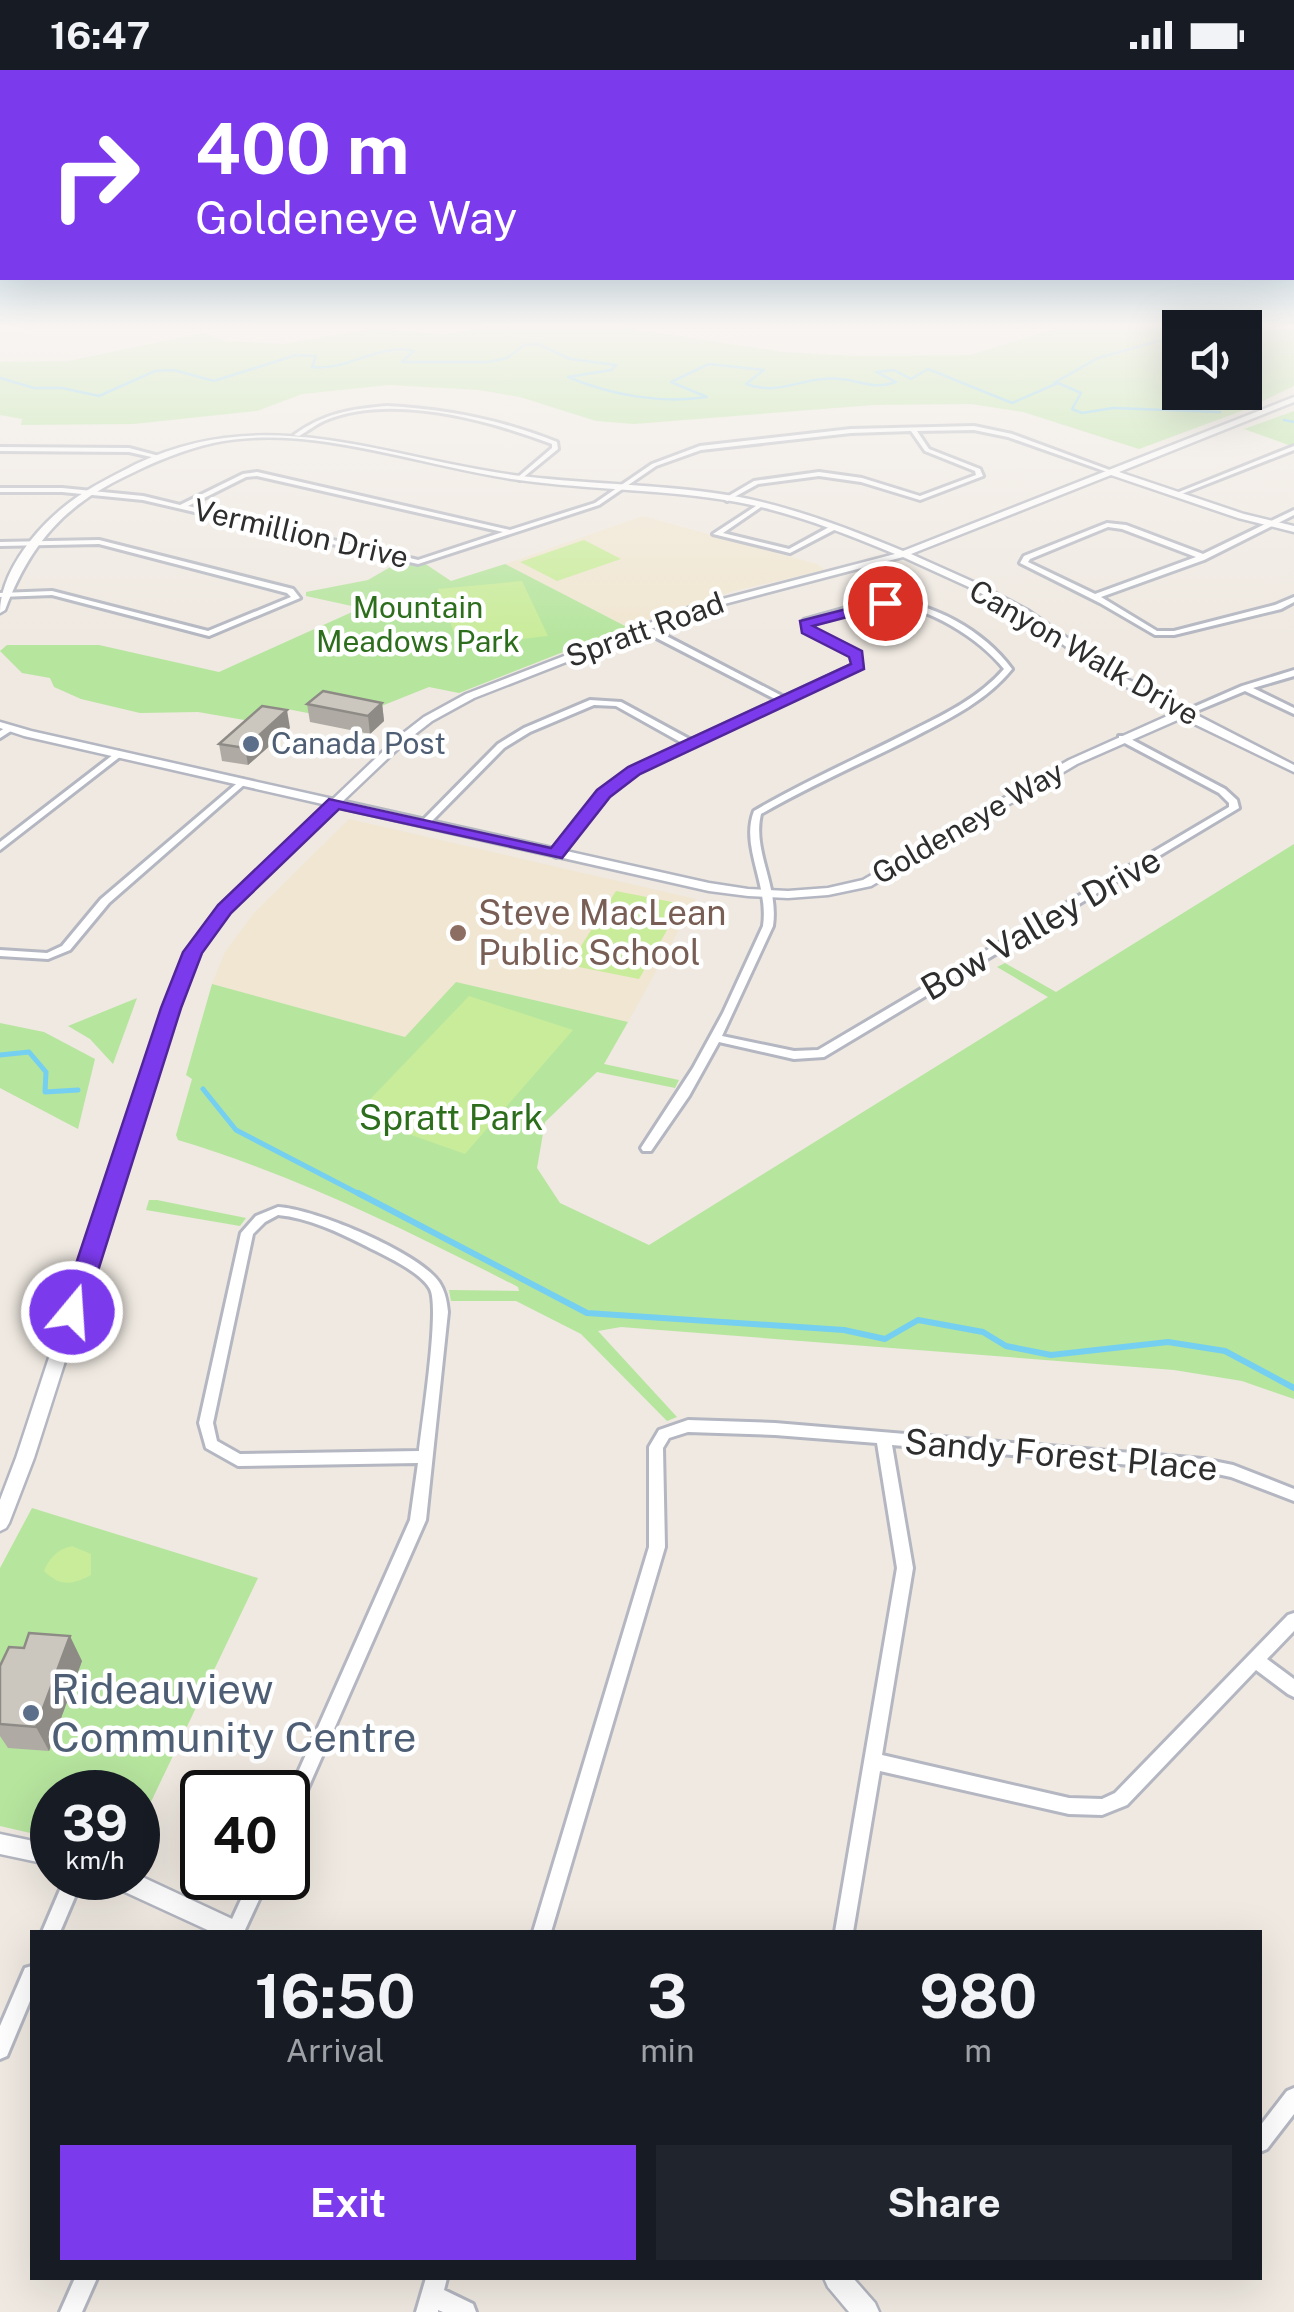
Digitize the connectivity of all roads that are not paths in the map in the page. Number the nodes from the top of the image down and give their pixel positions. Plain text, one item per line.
1 (307, 431) edge
2 (514, 431) edge
3 (863, 431) edge
4 (913, 431) edge
5 (981, 431) edge
6 (1215, 431) edge
7 (298, 435) junction
8 (1294, 448) edge
9 (0, 450) edge
10 (156, 456) junction
11 (1112, 472) junction
12 (520, 478) junction
13 (620, 488) junction
14 (0, 490) edge
15 (89, 492) junction
16 (1177, 494) junction
17 (727, 499) junction
18 (760, 506) junction
19 (181, 507) junction
20 (1294, 512) edge
21 (1269, 523) junction
22 (834, 528) junction
23 (1294, 529) edge
24 (512, 532) junction
25 (30, 543) junction
26 (0, 544) edge
27 (902, 555) junction
28 (1203, 556) junction
29 (3, 595) edge
30 (1096, 597) junction
31 (1294, 599) edge
32 (0, 610) edge
33 (644, 628) junction
34 (1294, 673) edge
35 (1245, 688) junction
36 (784, 700) junction
37 (1294, 711) edge
38 (1184, 712) junction
39 (3, 730) edge
40 (1122, 738) junction
41 (692, 744) junction
42 (118, 754) junction
43 (1294, 768) edge
44 (242, 782) junction
45 (335, 803) junction
46 (425, 822) junction
47 (0, 847) edge
48 (556, 854) junction
49 (770, 894) junction
50 (0, 953) edge
51 (717, 1038) junction
52 (647, 1148) dead end
53 (884, 1438) junction
54 (426, 1457) junction
55 (1294, 1496) edge
56 (0, 1523) edge
57 (1294, 1620) edge
58 (1256, 1660) junction
59 (1294, 1689) edge
60 (872, 1762) junction
61 (307, 1770) edge
62 (0, 1844) edge
63 (30, 1850) edge
64 (160, 1897) edge
65 (65, 1900) edge
66 (250, 1900) edge
67 (52, 1930) edge
68 (231, 1930) edge
69 (236, 1930) edge
70 (543, 1930) edge
71 (844, 1930) edge
72 (30, 1980) edge
73 (0, 2050) edge
74 (1294, 2098) edge
75 (1262, 2139) edge
76 (85, 2280) edge
77 (839, 2280) edge
78 (432, 2295) edge
79 (71, 2312) edge
80 (465, 2312) edge
81 (866, 2312) edge

1 - 7 street
2 - 12 street
3 - 13 street, Vermillion Drive
4 - 17 street
5 - 11 street, Vermillion Drive
6 - 11 street, Spratt Road
7 - 10 street, Canyon Walk Drive
7 - 12 street, Canyon Walk Drive
8 - 16 street
9 - 10 street
10 - 15 street, Canyon Walk Drive
11 - 16 street
11 - 27 street, Spratt Road
12 - 13 street, Canyon Walk Drive
13 - 17 street, Canyon Walk Drive
13 - 24 street, Vermillion Drive
14 - 15 street, Vermillion Drive
15 - 19 street, Vermillion Drive
15 - 25 street, Canyon Walk Drive
16 - 21 street
17 - 18 street, Canyon Walk Drive
18 - 22 street, Canyon Walk Drive
18 - 22 street
19 - 24 street, Vermillion Drive
19 - 24 street
20 - 21 street
21 - 23 street
21 - 28 street
22 - 27 street, Canyon Walk Drive
25 - 26 street
25 - 29 street, Canyon Walk Drive
25 - 29 street
27 - 33 street, Spratt Road
27 - 38 street, Canyon Walk Drive
28 - 30 street
28 - 30 street
29 - 32 street, Canyon Walk Drive
30 - 31 street
33 - 36 street
33 - 45 street, Spratt Road
34 - 35 street, Goldeneye Way
35 - 37 street
35 - 38 street, Goldeneye Way
36 - 41 street
36 - 49 street
38 - 40 street, Goldeneye Way
38 - 43 street, Canyon Walk Drive
39 - 42 street
40 - 49 street, Goldeneye Way
40 - 51 street, Bow Valley Drive
41 - 46 street
41 - 48 street
42 - 44 street
42 - 47 street
44 - 45 street
44 - 50 street
45 - 46 street, Goldeneye Way
45 - 56 street, Spratt Road
46 - 48 street, Goldeneye Way
48 - 49 street, Goldeneye Way
49 - 51 street
51 - 52 street
53 - 55 street, Sandy Forest Place
53 - 60 street
53 - 70 street, Sandy Forest Place
54 - 54 street
54 - 61 street
57 - 58 street
58 - 59 street
58 - 60 street
60 - 71 street
62 - 63 street
64 - 68 street
65 - 67 street
66 - 69 street
72 - 73 street
74 - 75 street
76 - 79 street
77 - 81 street
78 - 80 street

